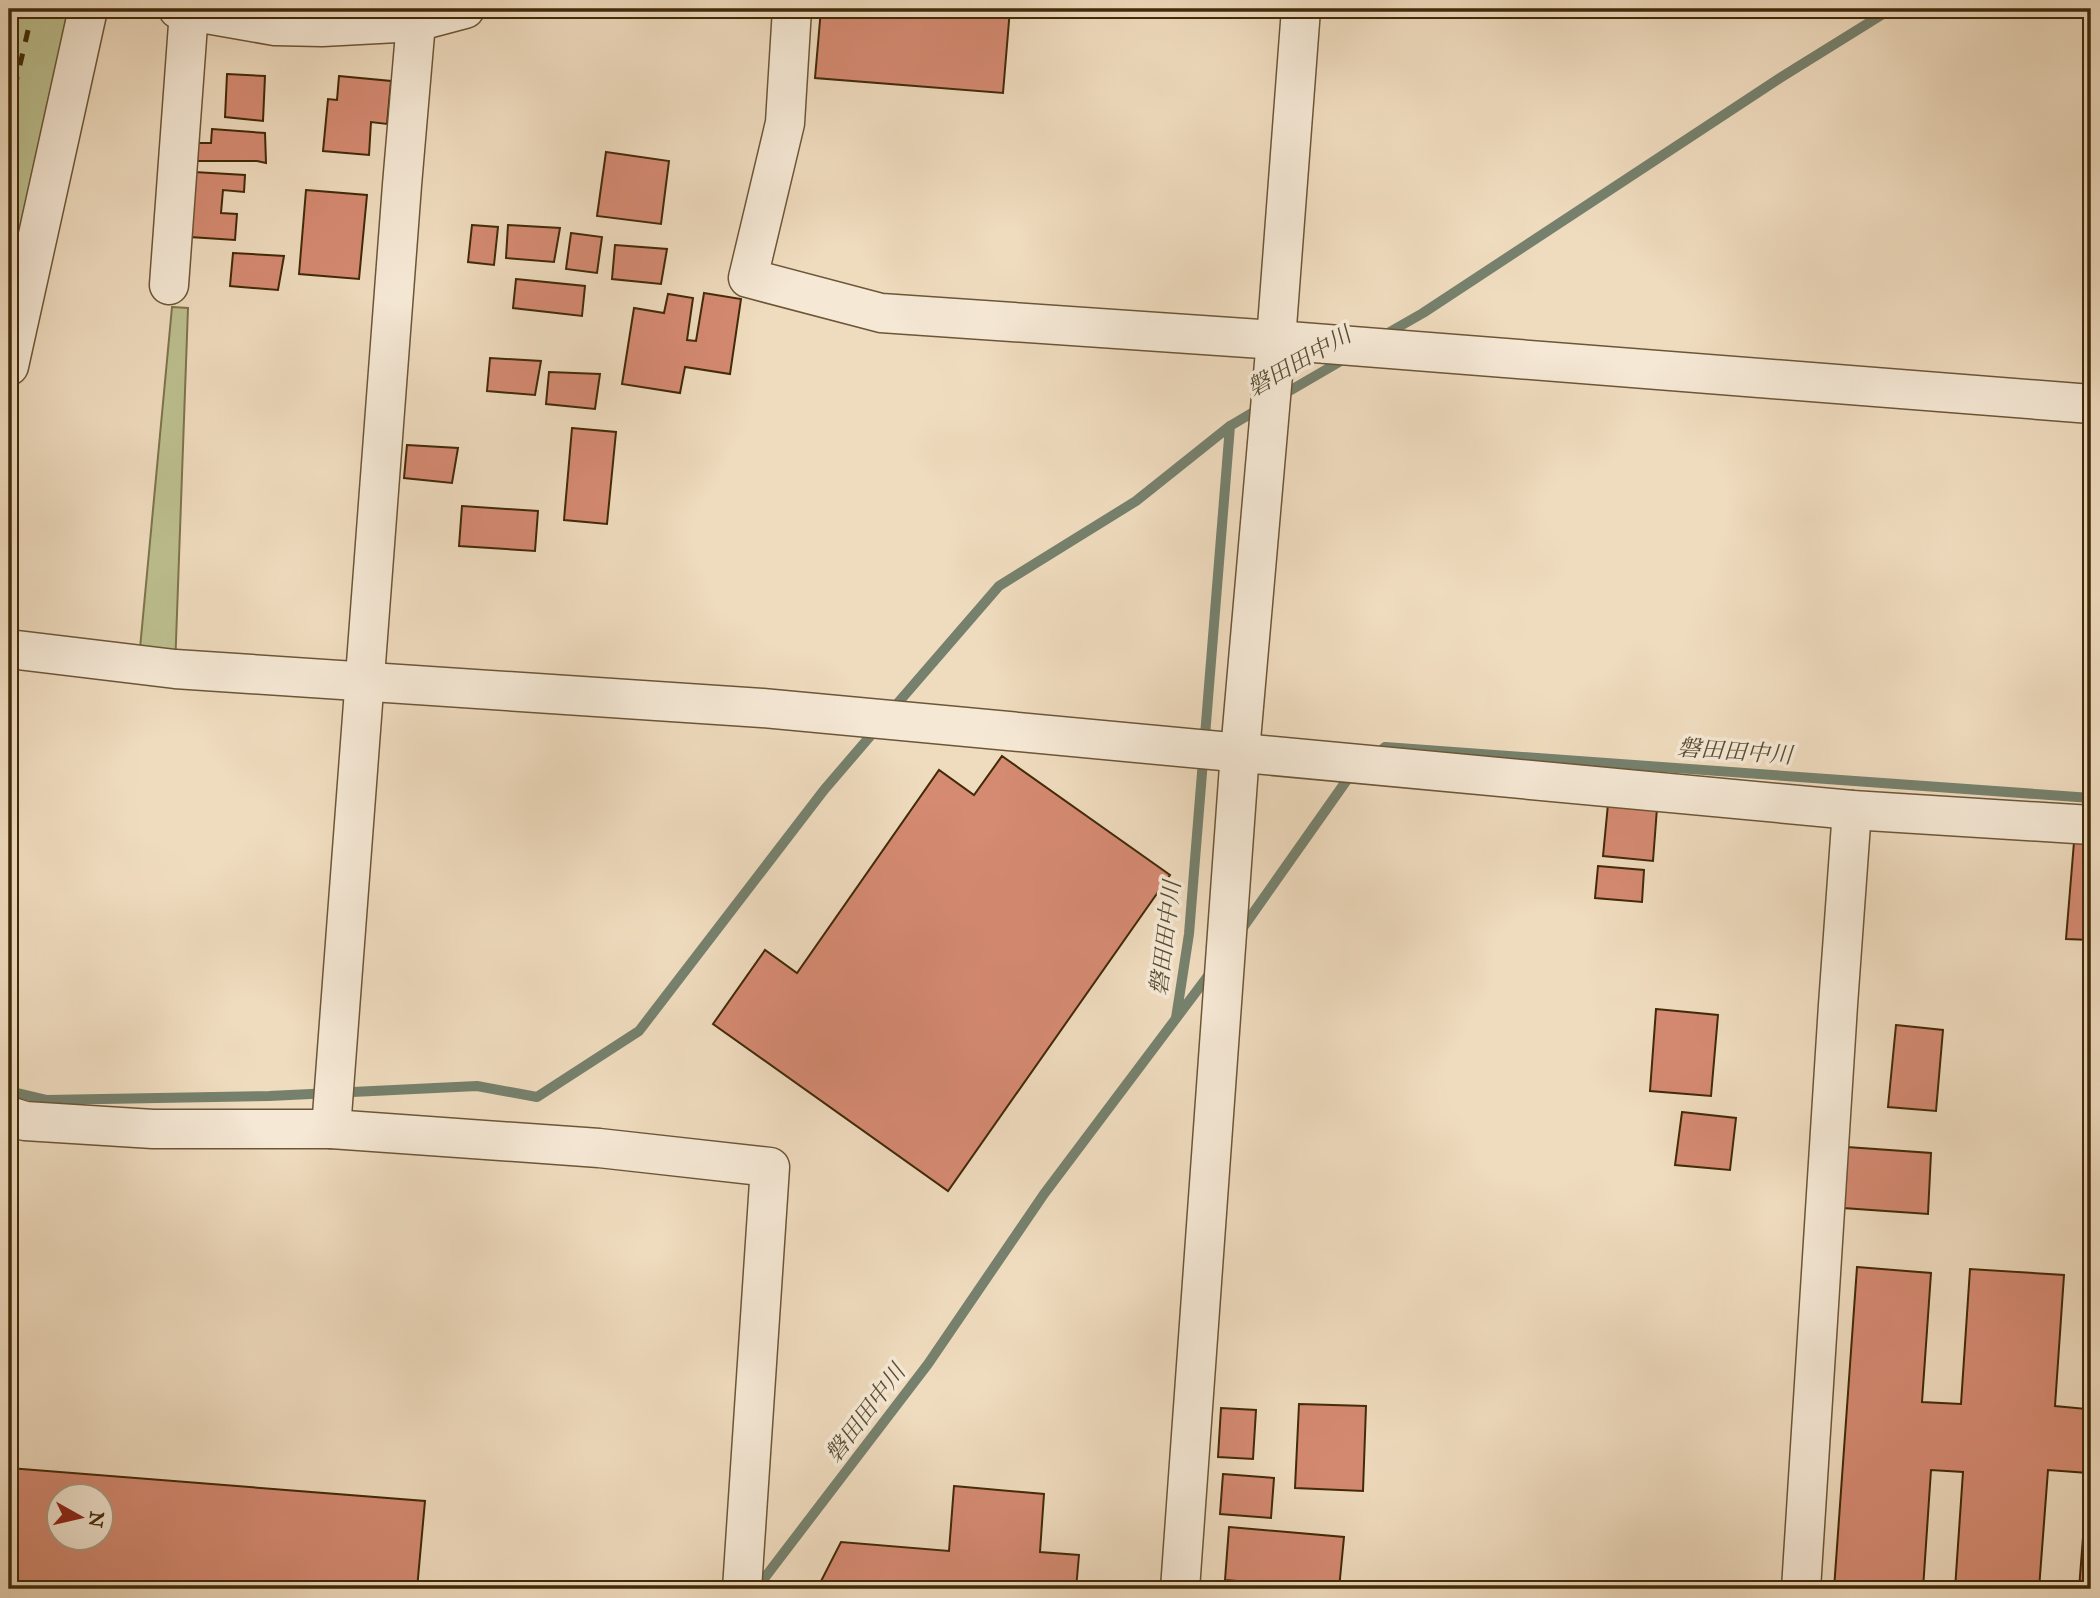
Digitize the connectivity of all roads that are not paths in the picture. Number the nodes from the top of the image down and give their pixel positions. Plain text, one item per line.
1 (89, 9) edge
2 (466, 9) edge
3 (792, 9) edge
4 (1301, 9) edge
5 (184, 10) edge
6 (416, 22) junction
7 (169, 285) dead end
8 (1276, 340) junction
9 (9, 366) edge
10 (2091, 404) edge
11 (9, 649) edge
12 (364, 682) junction
13 (1240, 752) junction
14 (1852, 810) junction
15 (2091, 825) edge
16 (9, 1116) edge
17 (331, 1129) junction
18 (742, 1589) edge
19 (1180, 1589) edge
20 (1801, 1589) edge

1 - 9 street
2 - 6 street
3 - 8 street
4 - 8 street
5 - 6 street
5 - 7 street
6 - 12 street
8 - 10 street
8 - 13 street
11 - 12 street
12 - 13 street
12 - 17 street
13 - 14 street
13 - 19 street
14 - 15 street
14 - 20 street
16 - 17 street
17 - 18 street

